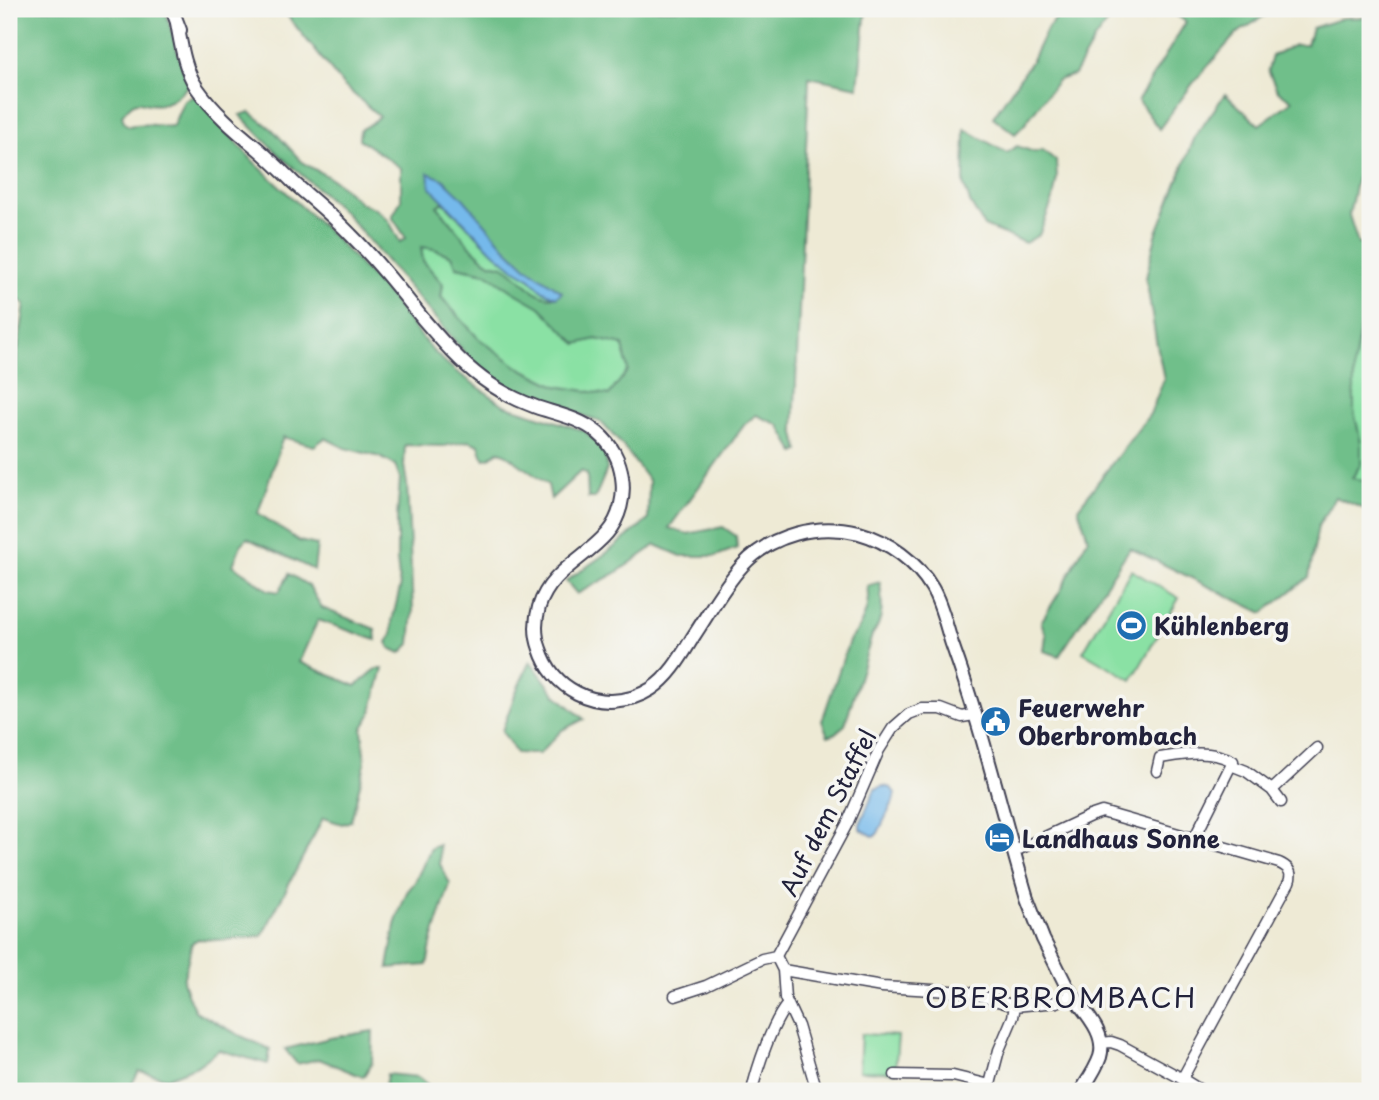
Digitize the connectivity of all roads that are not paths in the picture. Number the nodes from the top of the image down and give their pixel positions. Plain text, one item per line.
1 (172, 9) edge
2 (974, 715) junction
3 (1317, 748) dead end
4 (1231, 765) junction
5 (1157, 771) dead end
6 (1272, 790) junction
7 (1280, 802) dead end
8 (1194, 839) junction
9 (1013, 852) junction
10 (776, 956) junction
11 (783, 970) junction
12 (1071, 995) junction
13 (675, 996) dead end
14 (787, 1005) junction
15 (1016, 1006) junction
16 (1101, 1042) junction
17 (895, 1075) dead end
18 (1182, 1079) junction
19 (989, 1088) edge
20 (752, 1091) edge
21 (817, 1091) edge
22 (1082, 1091) edge
23 (1202, 1091) edge

1 - 2 main road
2 - 9 main road
2 - 10 street, Auf dem Staffel
3 - 6 street
4 - 5 street
4 - 6 street
4 - 8 street
6 - 7 street
8 - 9 street
8 - 18 street
9 - 12 main road
10 - 11 street
10 - 13 street
11 - 14 street
11 - 15 street
12 - 15 street
12 - 16 main road
14 - 20 street
14 - 21 street
15 - 19 street
16 - 18 street
16 - 22 main road
17 - 19 street
18 - 23 street

